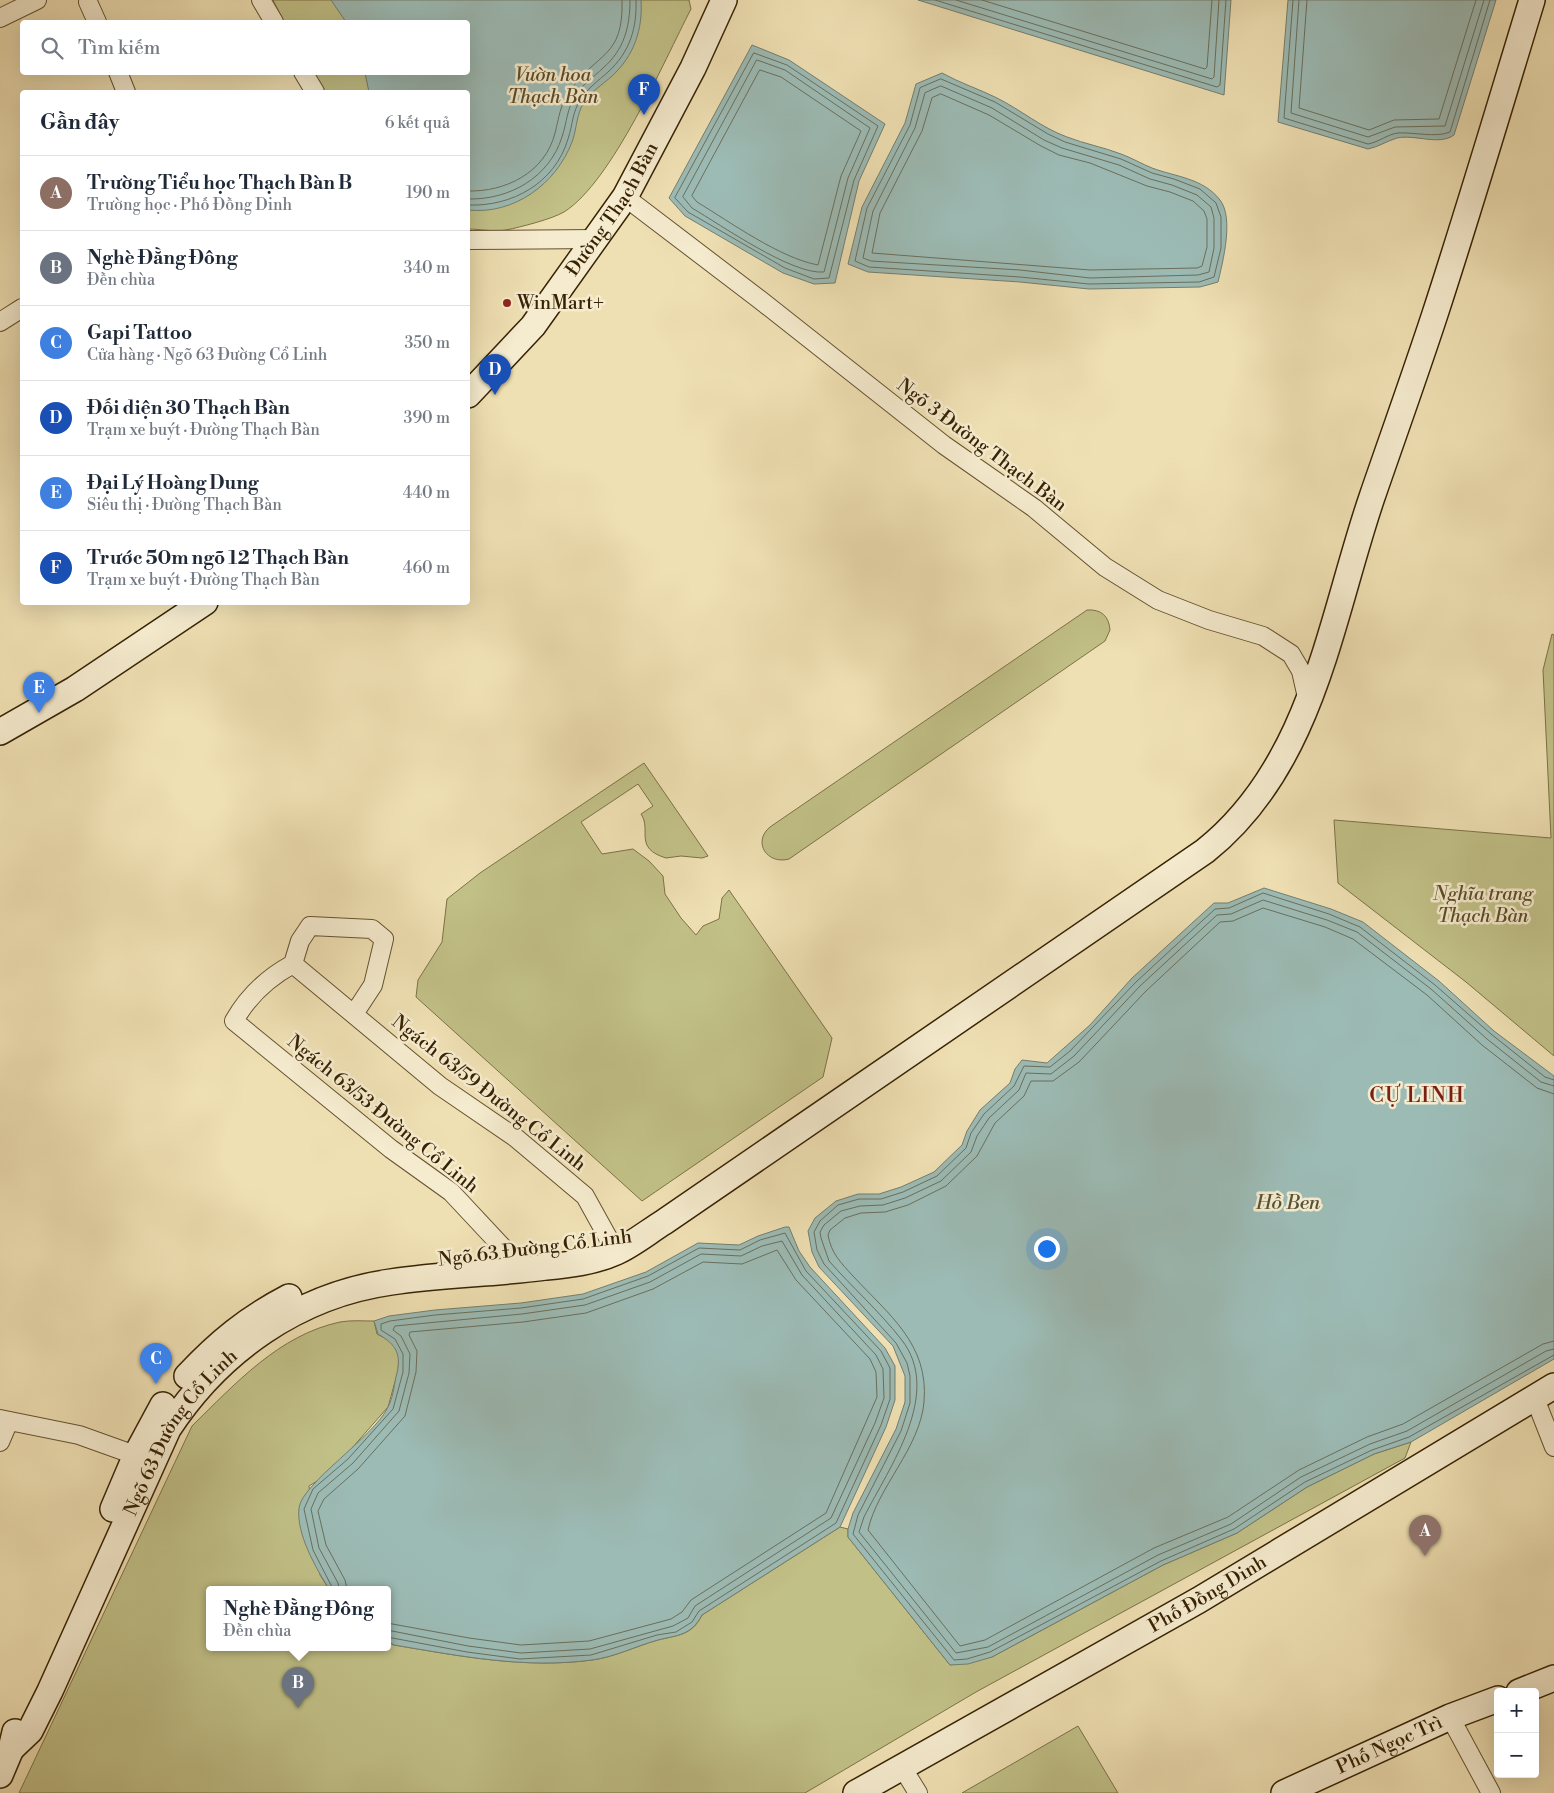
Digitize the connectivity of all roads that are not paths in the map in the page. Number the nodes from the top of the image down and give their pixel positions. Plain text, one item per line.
1 (37, 0) edge
2 (261, 0) edge
3 (724, 0) edge
4 (1532, 0) edge
5 (88, 2) dead end
6 (0, 18) edge
7 (96, 20) edge
8 (273, 20) edge
9 (119, 75) edge
10 (305, 75) edge
11 (125, 90) edge
12 (314, 90) edge
13 (625, 197) junction
14 (595, 239) junction
15 (470, 240) edge
16 (20, 309) edge
17 (0, 322) edge
18 (470, 393) edge
19 (201, 605) edge
20 (1308, 706) junction
21 (0, 732) edge
22 (294, 964) junction
23 (354, 1014) junction
24 (612, 1244) junction
25 (511, 1263) junction
26 (1544, 1391) edge
27 (4, 1420) edge
28 (0, 1442) edge
29 (1554, 1447) edge
30 (144, 1459) junction
31 (1554, 1678) edge
32 (1529, 1688) edge
33 (1494, 1700) edge
34 (1450, 1717) junction
35 (4, 1762) edge
36 (902, 1767) junction
37 (856, 1793) edge
38 (918, 1793) edge
39 (1284, 1793) edge
40 (1491, 1793) edge

1 - 6 street
2 - 8 street
3 - 13 street, Đường Thạch Bàn
4 - 20 street, Ngõ 63 Đường Cổ Linh
5 - 7 street
9 - 11 street
10 - 12 street
13 - 14 street, Đường Thạch Bàn
13 - 20 street, Ngõ 3 Đường Thạch Bàn
14 - 15 street
14 - 18 street, Đường Thạch Bàn
16 - 17 street
19 - 21 street
20 - 24 street, Ngõ 63 Đường Cổ Linh
22 - 23 street, Ngách 63/59 Đường Cổ Linh
22 - 23 street
22 - 25 street, Ngách 63/53 Đường Cổ Linh
23 - 24 street, Ngách 63/59 Đường Cổ Linh
24 - 25 street, Ngõ 63 Đường Cổ Linh
25 - 30 street, Ngõ 63 Đường Cổ Linh
26 - 29 street
26 - 36 street, Phố Đồng Dinh
27 - 28 street
27 - 30 street
30 - 35 street, Ngõ 63 Đường Cổ Linh
31 - 32 street
33 - 34 street, Phố Ngọc Trì
34 - 39 street, Phố Ngọc Trì
34 - 40 street
36 - 37 street, Phố Đồng Dinh
36 - 38 street

